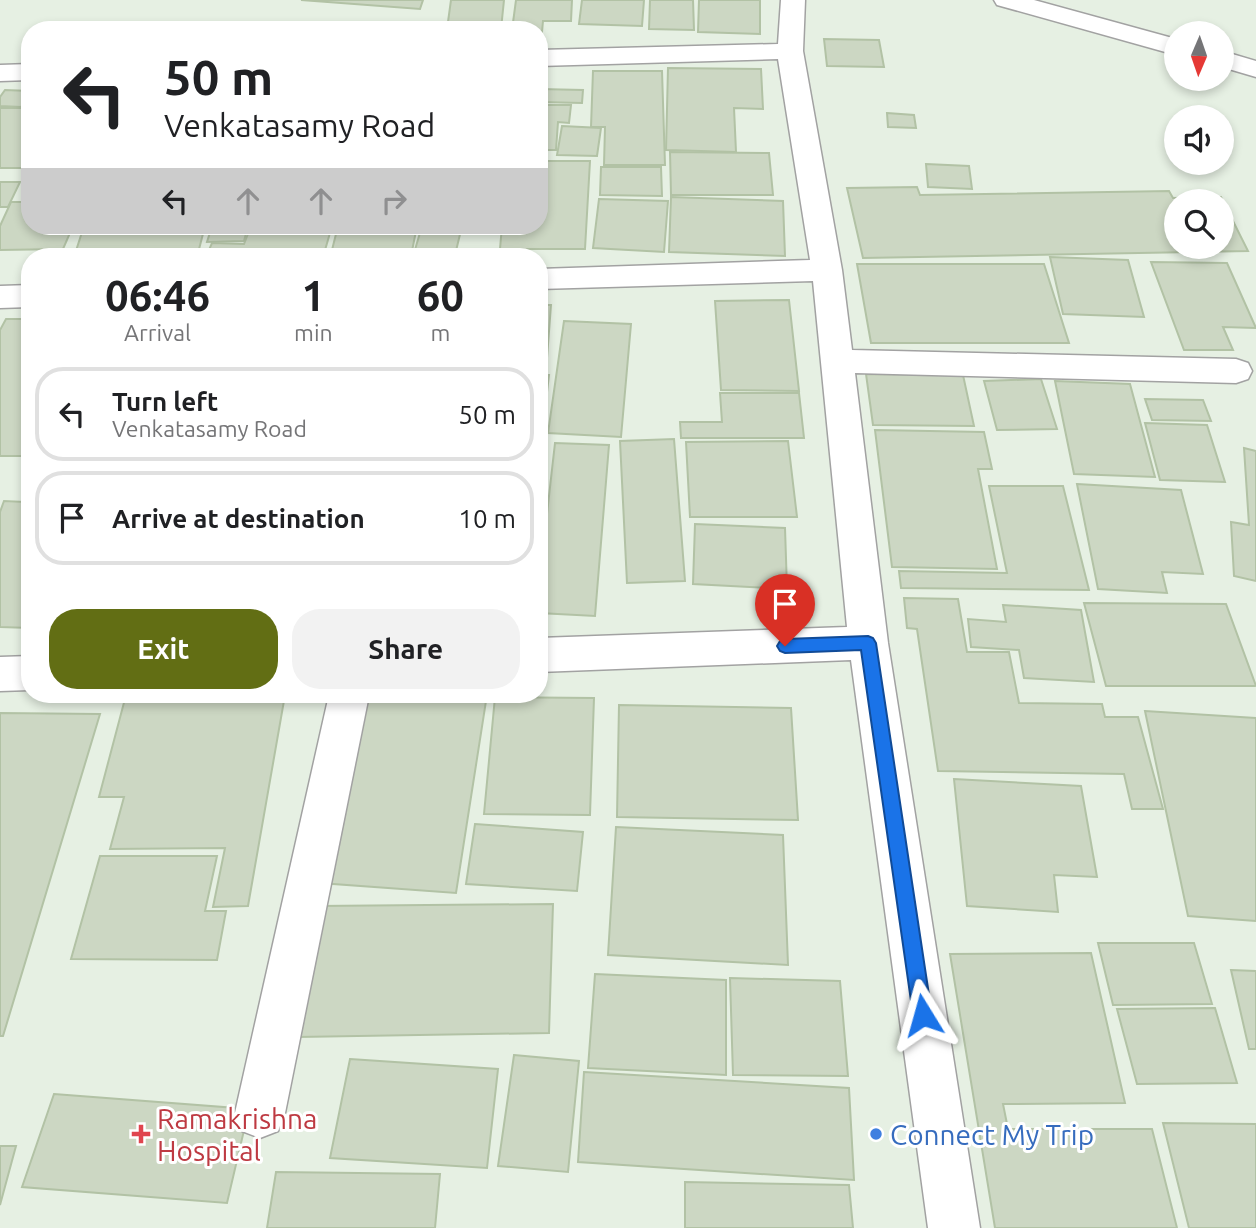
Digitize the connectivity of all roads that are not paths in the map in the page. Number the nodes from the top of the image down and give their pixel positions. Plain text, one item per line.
1 (793, 0) edge
2 (1006, 0) edge
3 (1164, 44) edge
4 (790, 51) junction
5 (548, 58) edge
6 (1234, 63) edge
7 (1256, 69) edge
8 (21, 72) edge
9 (0, 73) edge
10 (827, 270) junction
11 (548, 279) edge
12 (21, 296) edge
13 (0, 297) edge
14 (836, 361) junction
15 (1236, 371) dead end
16 (868, 643) junction
17 (548, 655) edge
18 (21, 673) edge
19 (0, 674) edge
20 (347, 703) edge
21 (260, 1113) dead end
22 (954, 1228) edge

1 - 4 street
2 - 3 street
4 - 5 street
4 - 10 street
6 - 7 street
8 - 9 street
10 - 11 street
10 - 14 street
12 - 13 street
14 - 15 street
14 - 16 street
16 - 17 street
16 - 22 street
18 - 19 street
20 - 21 street

